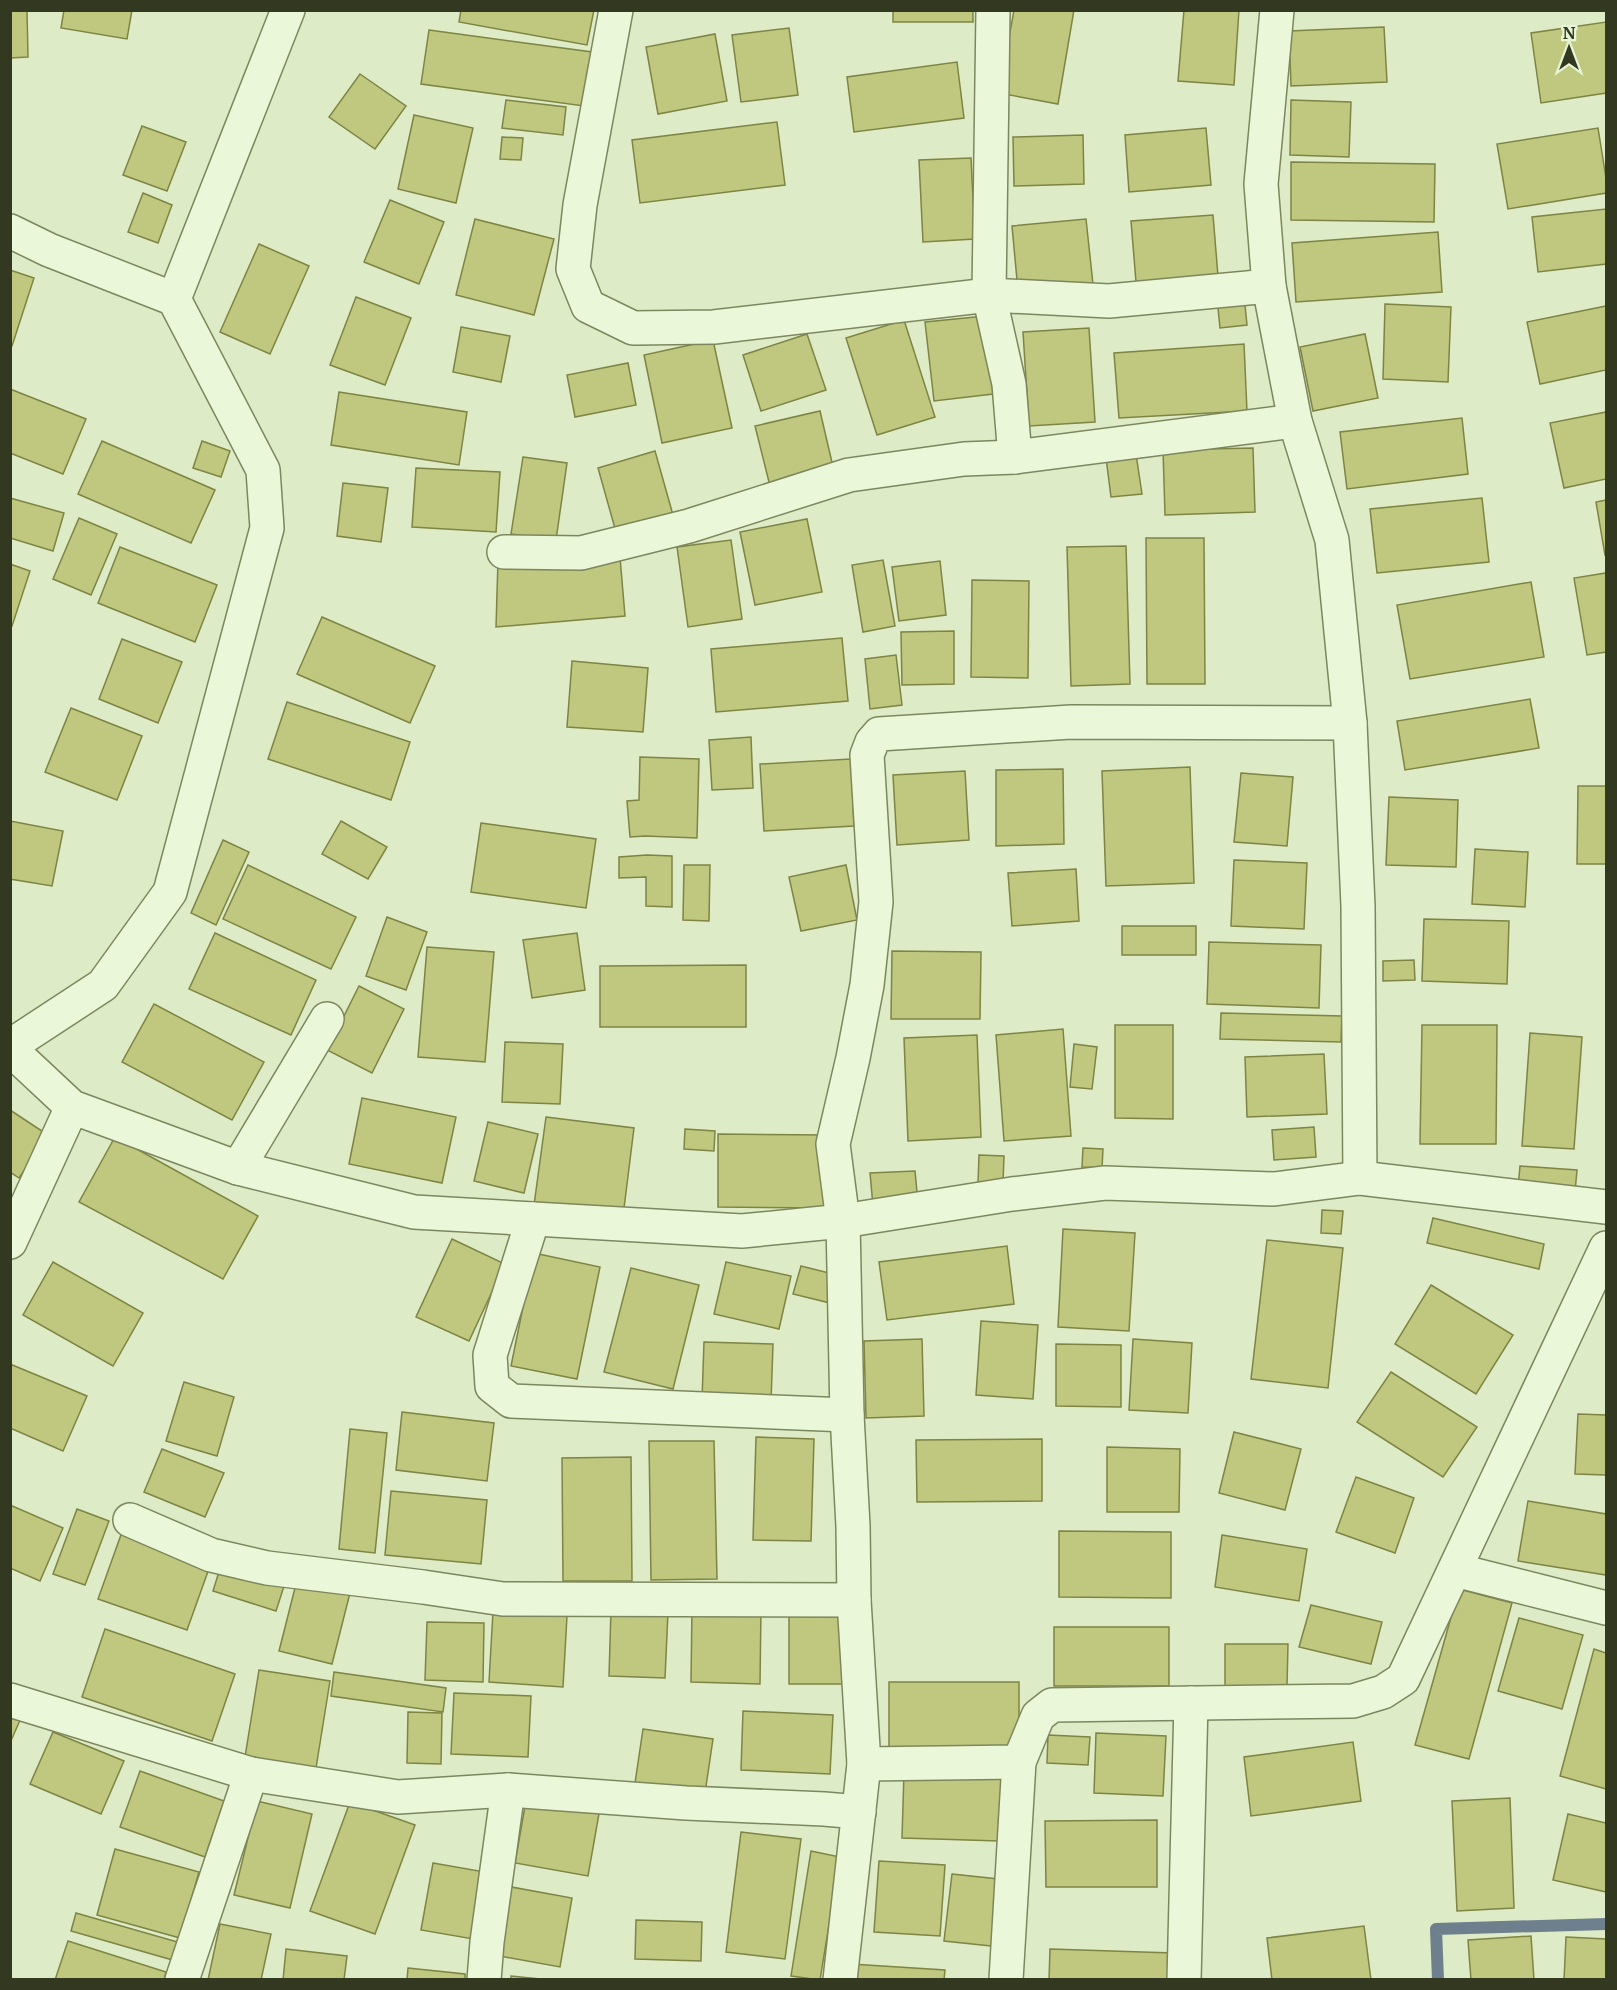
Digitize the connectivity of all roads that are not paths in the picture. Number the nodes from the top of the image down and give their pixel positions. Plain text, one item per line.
1 (288, 10) edge
2 (616, 10) edge
3 (993, 10) edge
4 (1277, 10) edge
5 (10, 231) edge
6 (1269, 286) junction
7 (989, 295) junction
8 (174, 299) junction
9 (1295, 421) junction
10 (1015, 457) junction
11 (504, 552) dead end
12 (1350, 723) junction
13 (327, 1019) dead end
14 (10, 1047) edge
15 (72, 1107) junction
16 (238, 1168) junction
17 (1360, 1178) junction
18 (1606, 1208) edge
19 (533, 1220) junction
20 (843, 1221) junction
21 (10, 1242) edge
22 (1606, 1248) edge
23 (847, 1415) junction
24 (130, 1520) dead end
25 (1455, 1570) junction
26 (855, 1600) junction
27 (1606, 1608) edge
28 (10, 1700) edge
29 (1191, 1703) junction
30 (1019, 1762) junction
31 (864, 1764) junction
32 (251, 1774) junction
33 (508, 1790) junction
34 (859, 1812) junction
35 (182, 1980) edge
36 (484, 1980) edge
37 (840, 1980) edge
38 (1006, 1980) edge
39 (1184, 1980) edge

1 - 8 street
2 - 7 street
3 - 7 street
4 - 6 street
5 - 8 street
6 - 7 street
6 - 9 street
7 - 10 street
8 - 14 street
9 - 10 street
9 - 12 street
10 - 11 street
12 - 17 street
12 - 20 street
13 - 16 street
14 - 15 street
15 - 16 street
15 - 21 street
16 - 19 street
17 - 18 street
17 - 20 street
19 - 20 street
19 - 23 street
20 - 23 street
22 - 25 street
23 - 26 street
24 - 26 street
25 - 27 street
25 - 29 street
26 - 31 street
28 - 32 street
29 - 30 street
29 - 39 street
30 - 31 street
30 - 38 street
31 - 34 street
32 - 33 street
32 - 35 street
33 - 34 street
33 - 36 street
34 - 37 street

